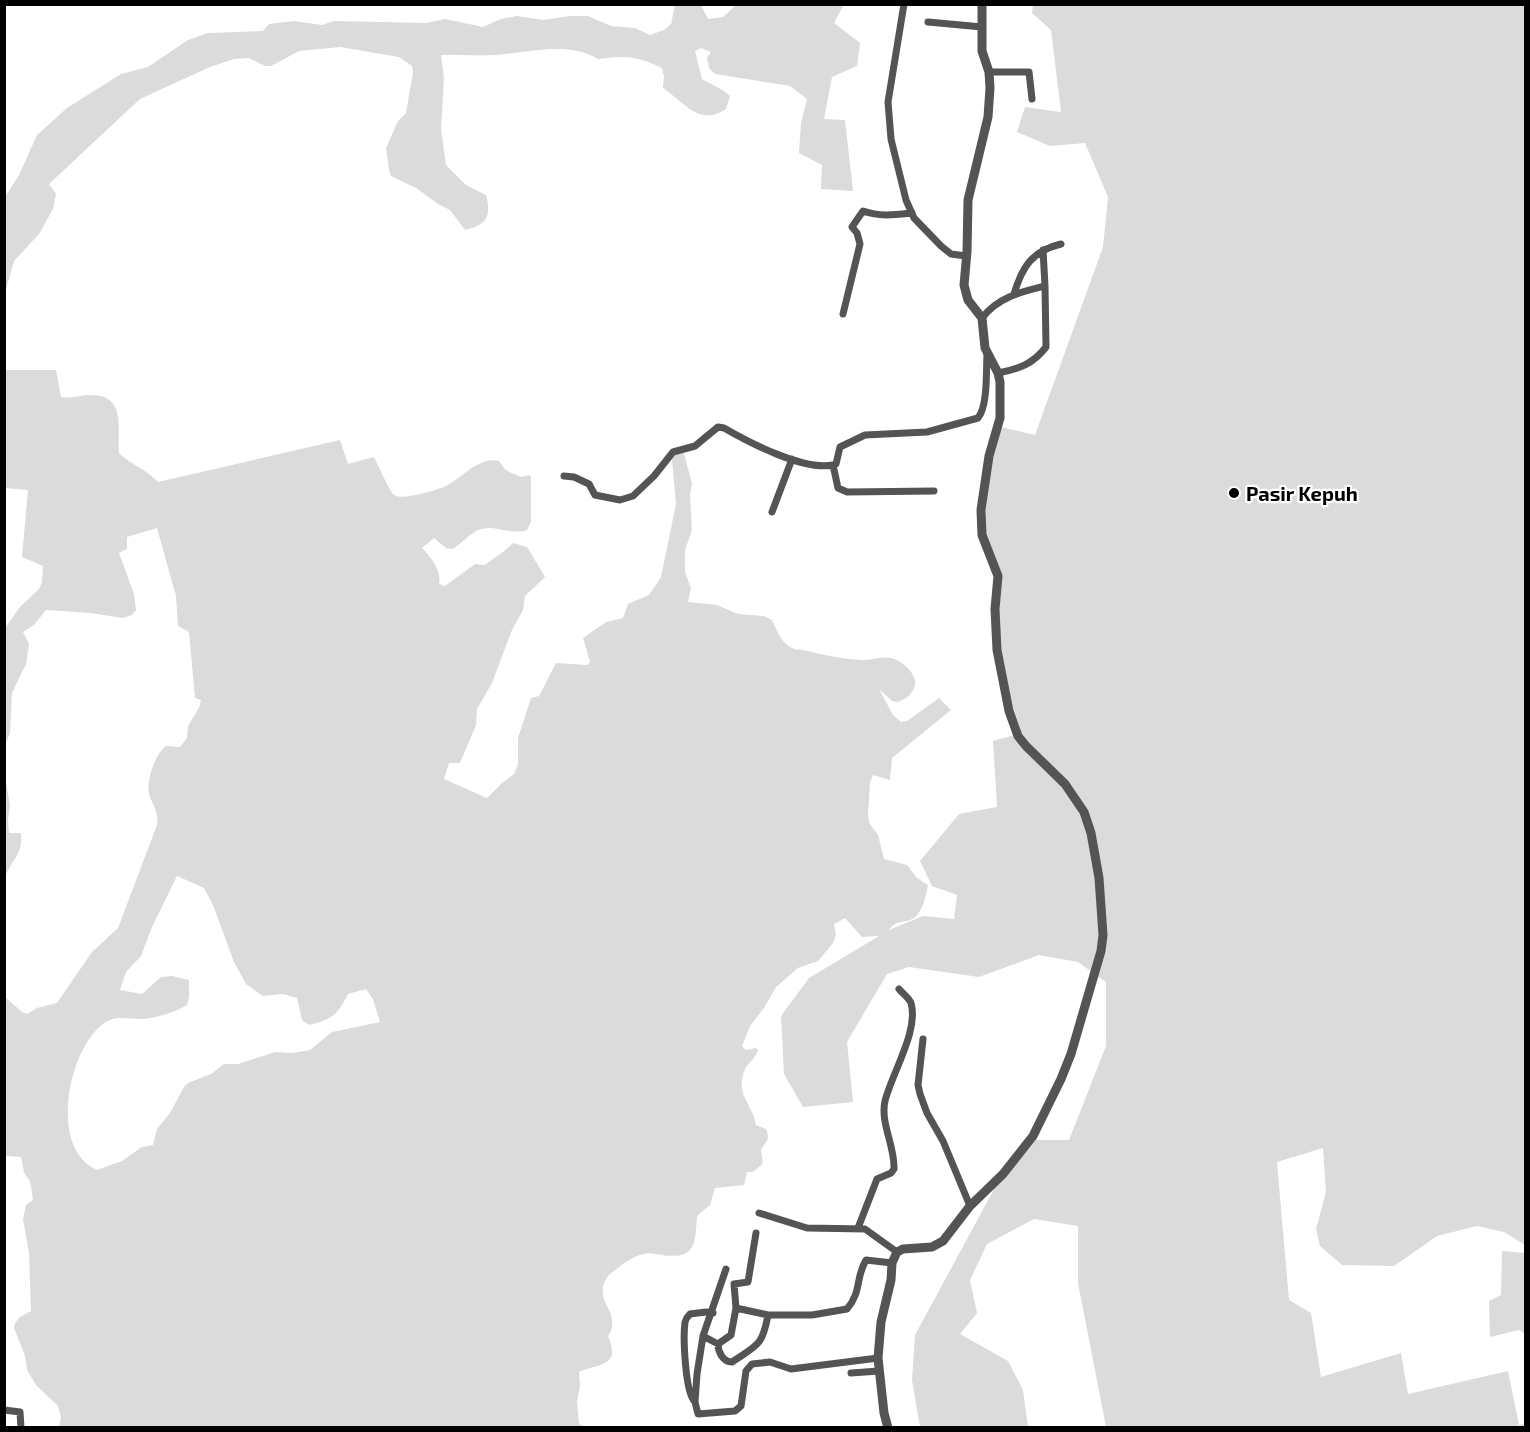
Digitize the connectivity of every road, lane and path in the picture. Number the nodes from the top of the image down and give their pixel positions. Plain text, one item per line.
1 (904, 4) edge
2 (982, 4) edge
3 (928, 22) dead end
4 (982, 27) junction
5 (989, 72) junction
6 (1032, 99) dead end
7 (912, 213) junction
8 (1061, 244) dead end
9 (1043, 250) junction
10 (966, 256) junction
11 (1045, 286) junction
12 (1014, 294) junction
13 (843, 314) dead end
14 (982, 318) junction
15 (987, 355) junction
16 (998, 373) junction
17 (792, 459) junction
18 (833, 465) junction
19 (564, 476) dead end
20 (934, 491) dead end
21 (771, 512) dead end
22 (899, 989) dead end
23 (923, 1039) dead end
24 (969, 1206) junction
25 (759, 1213) dead end
26 (858, 1228) junction
27 (756, 1233) dead end
28 (897, 1252) junction
29 (892, 1263) junction
30 (726, 1269) dead end
31 (736, 1308) junction
32 (713, 1313) junction
33 (768, 1315) junction
34 (703, 1336) junction
35 (718, 1344) junction
36 (878, 1358) junction
37 (879, 1371) junction
38 (851, 1373) dead end
39 (695, 1402) junction
40 (4, 1410) edge
41 (21, 1428) edge
42 (888, 1428) edge

1 - 7 street
2 - 4 street
3 - 4 street
4 - 5 street
5 - 6 street
5 - 10 street
7 - 10 street
7 - 13 street
8 - 9 street
9 - 11 street
9 - 12 street
10 - 14 street
11 - 12 street
11 - 16 street
12 - 14 street
14 - 15 street
15 - 16 street
15 - 18 street
16 - 24 street
17 - 18 street
17 - 19 street
17 - 21 street
18 - 20 street
22 - 26 street
23 - 24 street
24 - 28 street
25 - 26 street
26 - 28 street
27 - 31 street
28 - 29 street
29 - 33 street
29 - 36 street
30 - 32 street
31 - 33 street
31 - 35 street
32 - 34 street
32 - 39 street
33 - 35 street
34 - 35 street
34 - 39 street
36 - 37 street
36 - 39 street
37 - 38 street
37 - 42 street
40 - 41 street

